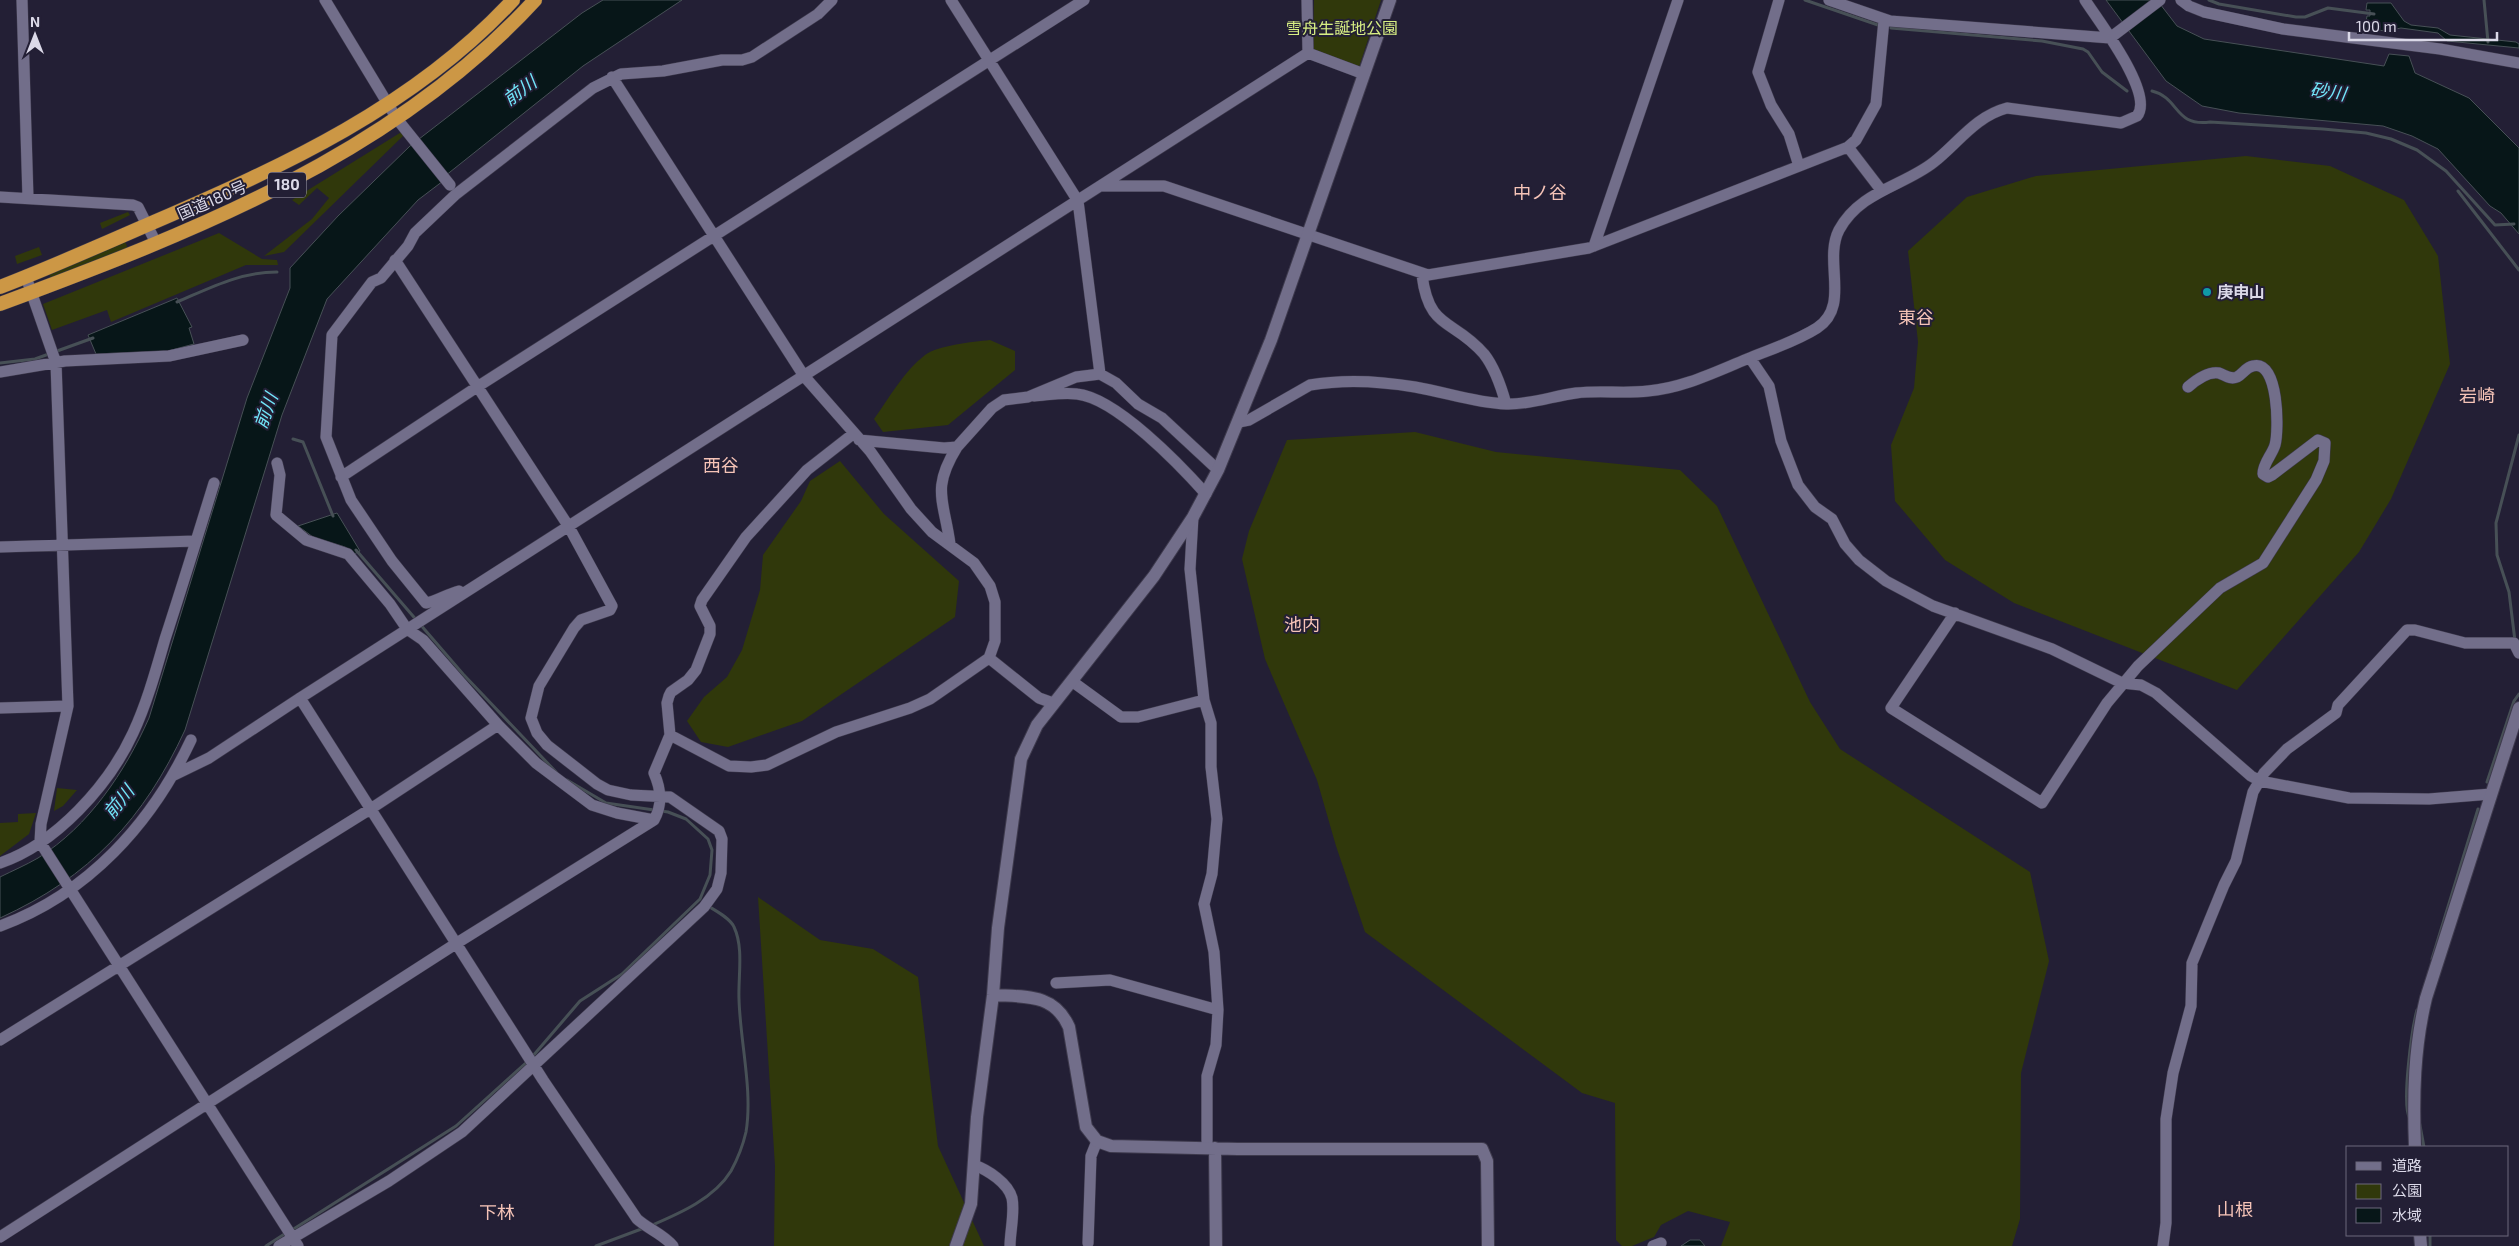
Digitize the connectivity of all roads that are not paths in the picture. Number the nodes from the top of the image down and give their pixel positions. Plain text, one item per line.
1 (22, 0) edge
2 (325, 0) edge
3 (512, 0) edge
4 (535, 0) edge
5 (832, 0) edge
6 (951, 0) edge
7 (1084, 0) edge
8 (1308, 0) edge
9 (1390, 0) edge
10 (1678, 0) edge
11 (1779, 0) edge
12 (1829, 0) edge
13 (2085, 0) edge
14 (2160, 0) edge
15 (2181, 0) edge
16 (1884, 20) junction
17 (2112, 36) junction
18 (1308, 53) junction
19 (989, 60) junction
20 (2519, 64) edge
21 (1364, 74) junction
22 (612, 78) junction
23 (388, 106) junction
24 (396, 119) junction
25 (1848, 147) junction
26 (1799, 166) junction
27 (449, 184) dead end
28 (1100, 186) junction
29 (1882, 190) junction
30 (0, 197) edge
31 (28, 198) junction
32 (1078, 201) junction
33 (148, 224) junction
34 (1308, 234) junction
35 (714, 238) junction
36 (156, 243) junction
37 (1594, 246) junction
38 (395, 260) junction
39 (1422, 275) junction
40 (26, 277) junction
41 (0, 287) edge
42 (32, 292) junction
43 (0, 304) edge
44 (243, 340) dead end
45 (55, 356) junction
46 (1750, 358) junction
47 (0, 372) edge
48 (1100, 374) junction
49 (804, 376) junction
50 (478, 386) junction
51 (2188, 387) dead end
52 (1028, 397) junction
53 (1506, 404) junction
54 (1239, 422) junction
55 (856, 437) junction
56 (957, 447) junction
57 (278, 463) dead end
58 (1218, 470) junction
59 (341, 477) junction
60 (214, 482) dead end
61 (1206, 494) junction
62 (1193, 517) junction
63 (569, 526) junction
64 (196, 540) junction
65 (950, 544) junction
66 (62, 545) junction
67 (0, 547) edge
68 (462, 594) junction
69 (1955, 613) junction
70 (414, 625) junction
71 (2519, 653) edge
72 (989, 658) junction
73 (1072, 682) junction
74 (2122, 683) junction
75 (300, 698) junction
76 (1204, 700) junction
77 (1053, 703) junction
78 (68, 706) junction
79 (0, 708) edge
80 (2519, 708) edge
81 (498, 725) junction
82 (670, 735) junction
83 (190, 740) dead end
84 (174, 775) junction
85 (2260, 781) junction
86 (2490, 794) junction
87 (372, 808) junction
88 (658, 809) junction
89 (42, 844) junction
90 (0, 863) edge
91 (70, 886) junction
92 (0, 926) edge
93 (457, 943) junction
94 (120, 964) junction
95 (1056, 983) dead end
96 (992, 994) junction
97 (1218, 1010) junction
98 (0, 1040) edge
99 (531, 1061) junction
100 (207, 1102) junction
101 (1097, 1141) junction
102 (2416, 1146) edge
103 (1211, 1148) junction
104 (974, 1165) junction
105 (291, 1236) edge
106 (0, 1237) edge
107 (1088, 1243) dead end
108 (279, 1246) edge
109 (673, 1246) edge
110 (956, 1246) edge
111 (1010, 1246) edge
112 (1216, 1246) edge
113 (1488, 1246) edge
114 (2163, 1246) edge

1 - 31 street
2 - 23 street
3 - 23 highway, 国道180号 / 180
4 - 24 highway, 国道180号 / 180
5 - 22 street
6 - 19 street
7 - 19 street
8 - 18 street
9 - 21 street
10 - 37 street
11 - 26 street
12 - 16 street
13 - 17 street
14 - 17 street
15 - 20 street
16 - 17 street
16 - 25 street
17 - 29 street
18 - 21 street
18 - 28 street
19 - 32 street
19 - 35 street
21 - 34 street
22 - 35 street
22 - 38 street
23 - 24 street
23 - 33 highway, 国道180号 / 180
24 - 27 street
24 - 36 highway, 国道180号 / 180
25 - 26 street
25 - 29 street
26 - 37 street
28 - 32 street
28 - 34 street
29 - 46 street
30 - 31 street
31 - 33 street
32 - 48 street
32 - 49 street
33 - 36 street
33 - 40 highway, 国道180号 / 180
34 - 39 street
34 - 54 street
35 - 49 street
35 - 50 street
36 - 42 highway, 国道180号 / 180
37 - 39 street
38 - 50 street
38 - 59 street
39 - 53 street
40 - 41 highway, 国道180号 / 180
40 - 42 street
42 - 43 highway, 国道180号 / 180
42 - 45 street
44 - 45 street
45 - 47 street
45 - 66 street
46 - 53 street
46 - 69 street
48 - 52 street
48 - 58 street
49 - 55 street
49 - 63 street
50 - 59 street
50 - 63 street
51 - 74 street
52 - 56 street
52 - 61 street
53 - 54 street
54 - 58 street
55 - 56 street
55 - 65 street
55 - 82 street
56 - 65 street
57 - 70 street
58 - 61 street
59 - 68 street
60 - 64 street
61 - 62 street
62 - 73 street
62 - 76 street
63 - 68 street
63 - 88 street
64 - 66 street
64 - 89 street
65 - 72 street
66 - 67 street
66 - 78 street
68 - 70 street
69 - 74 street
69 - 74 street
70 - 75 street
70 - 81 street
71 - 85 street
72 - 77 street
72 - 82 street
73 - 76 street
73 - 77 street
74 - 85 street
75 - 84 street
75 - 87 street
76 - 97 street
77 - 96 street
78 - 79 street
78 - 89 street
80 - 86 street
81 - 87 street
81 - 88 street
82 - 88 street
83 - 84 street
84 - 91 street
85 - 86 street
85 - 114 street
86 - 102 street
87 - 93 street
87 - 94 street
88 - 93 street
88 - 99 street
89 - 90 street
89 - 91 street
91 - 92 street
91 - 94 street
93 - 99 street
93 - 100 street
94 - 98 street
94 - 100 street
95 - 97 street
96 - 101 street
96 - 104 street
97 - 103 street
99 - 105 street
99 - 109 street
100 - 105 street
100 - 106 street
101 - 103 street
101 - 107 street
103 - 112 street
103 - 113 street
104 - 110 street
104 - 111 street
105 - 108 street

